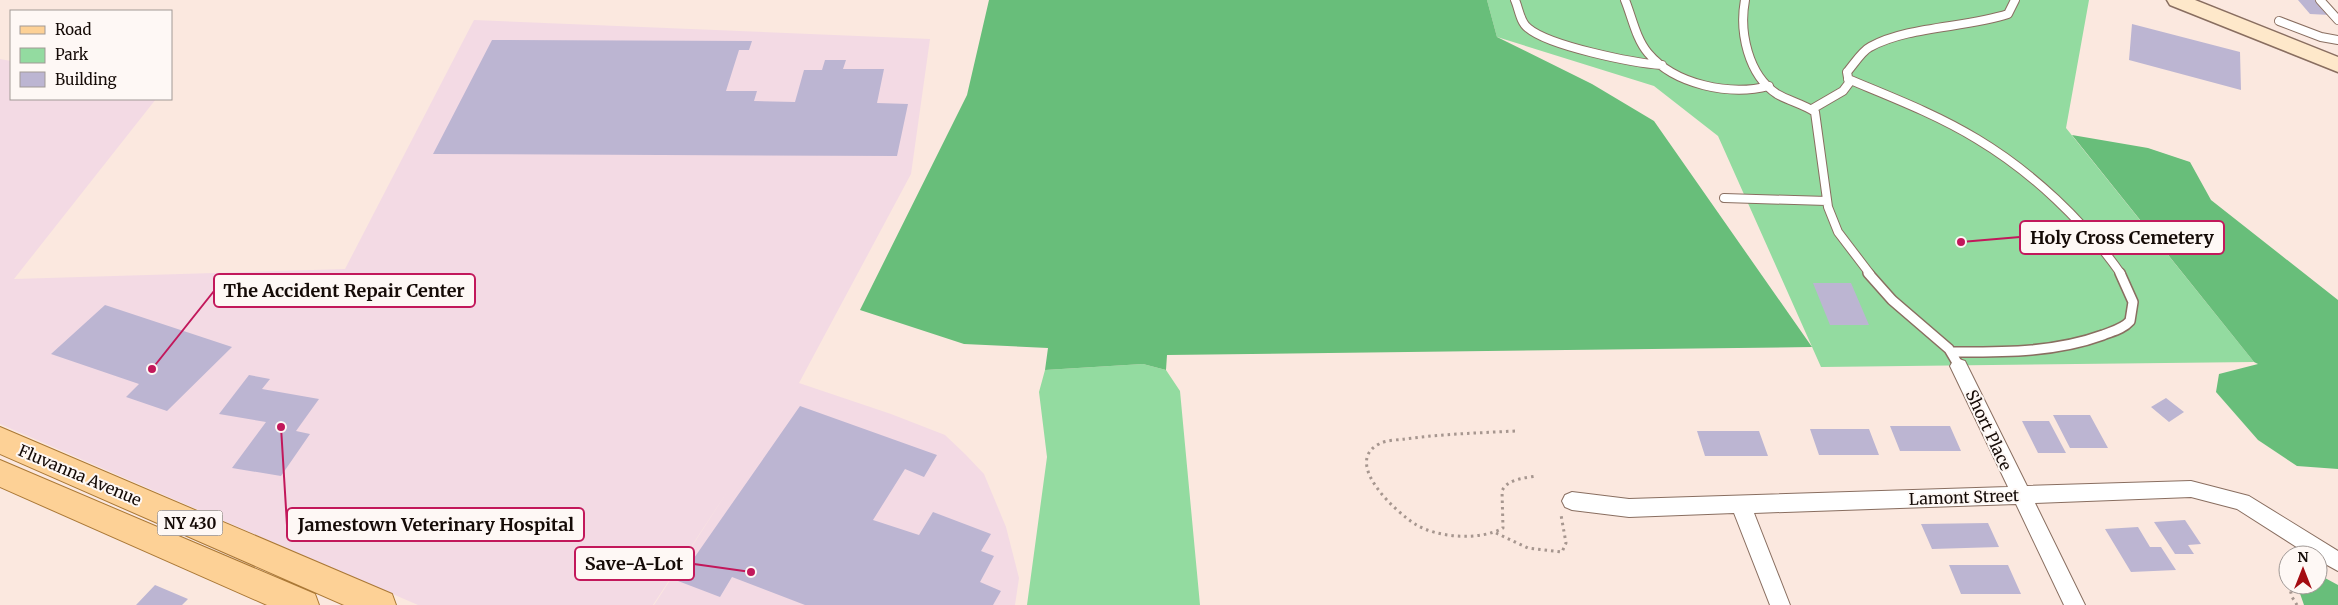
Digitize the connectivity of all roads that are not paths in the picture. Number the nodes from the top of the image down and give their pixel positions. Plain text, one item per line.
1 (1515, 0) edge
2 (1625, 0) edge
3 (1745, 0) edge
4 (2015, 0) edge
5 (2177, 0) edge
6 (2320, 0) edge
7 (2338, 20) edge
8 (2279, 21) dead end
9 (2338, 40) edge
10 (1662, 65) junction
11 (2338, 65) edge
12 (1848, 79) junction
13 (1769, 86) junction
14 (1812, 109) junction
15 (1724, 198) dead end
16 (1827, 201) junction
17 (1955, 359) junction
18 (0, 440) edge
19 (0, 473) edge
20 (2020, 495) junction
21 (1566, 503) road end
22 (1741, 505) junction
23 (2303, 545) edge
24 (304, 605) edge
25 (380, 605) edge
26 (1780, 605) edge
27 (2075, 605) edge

1 - 10 lane
2 - 10 lane
3 - 13 lane
4 - 12 lane
5 - 11 main road
6 - 7 lane
8 - 9 lane
10 - 13 lane
12 - 14 lane
12 - 17 lane
13 - 14 lane
14 - 16 lane
15 - 16 lane
16 - 17 lane
17 - 20 street, Short Place
18 - 25 main road, Fluvanna Avenue / NY 430
19 - 24 main road, Fluvanna Avenue / NY 430
20 - 22 street, Lamont Street
20 - 23 street, Lamont Street
20 - 27 street, Short Place
21 - 22 street, Lamont Street
22 - 26 street

